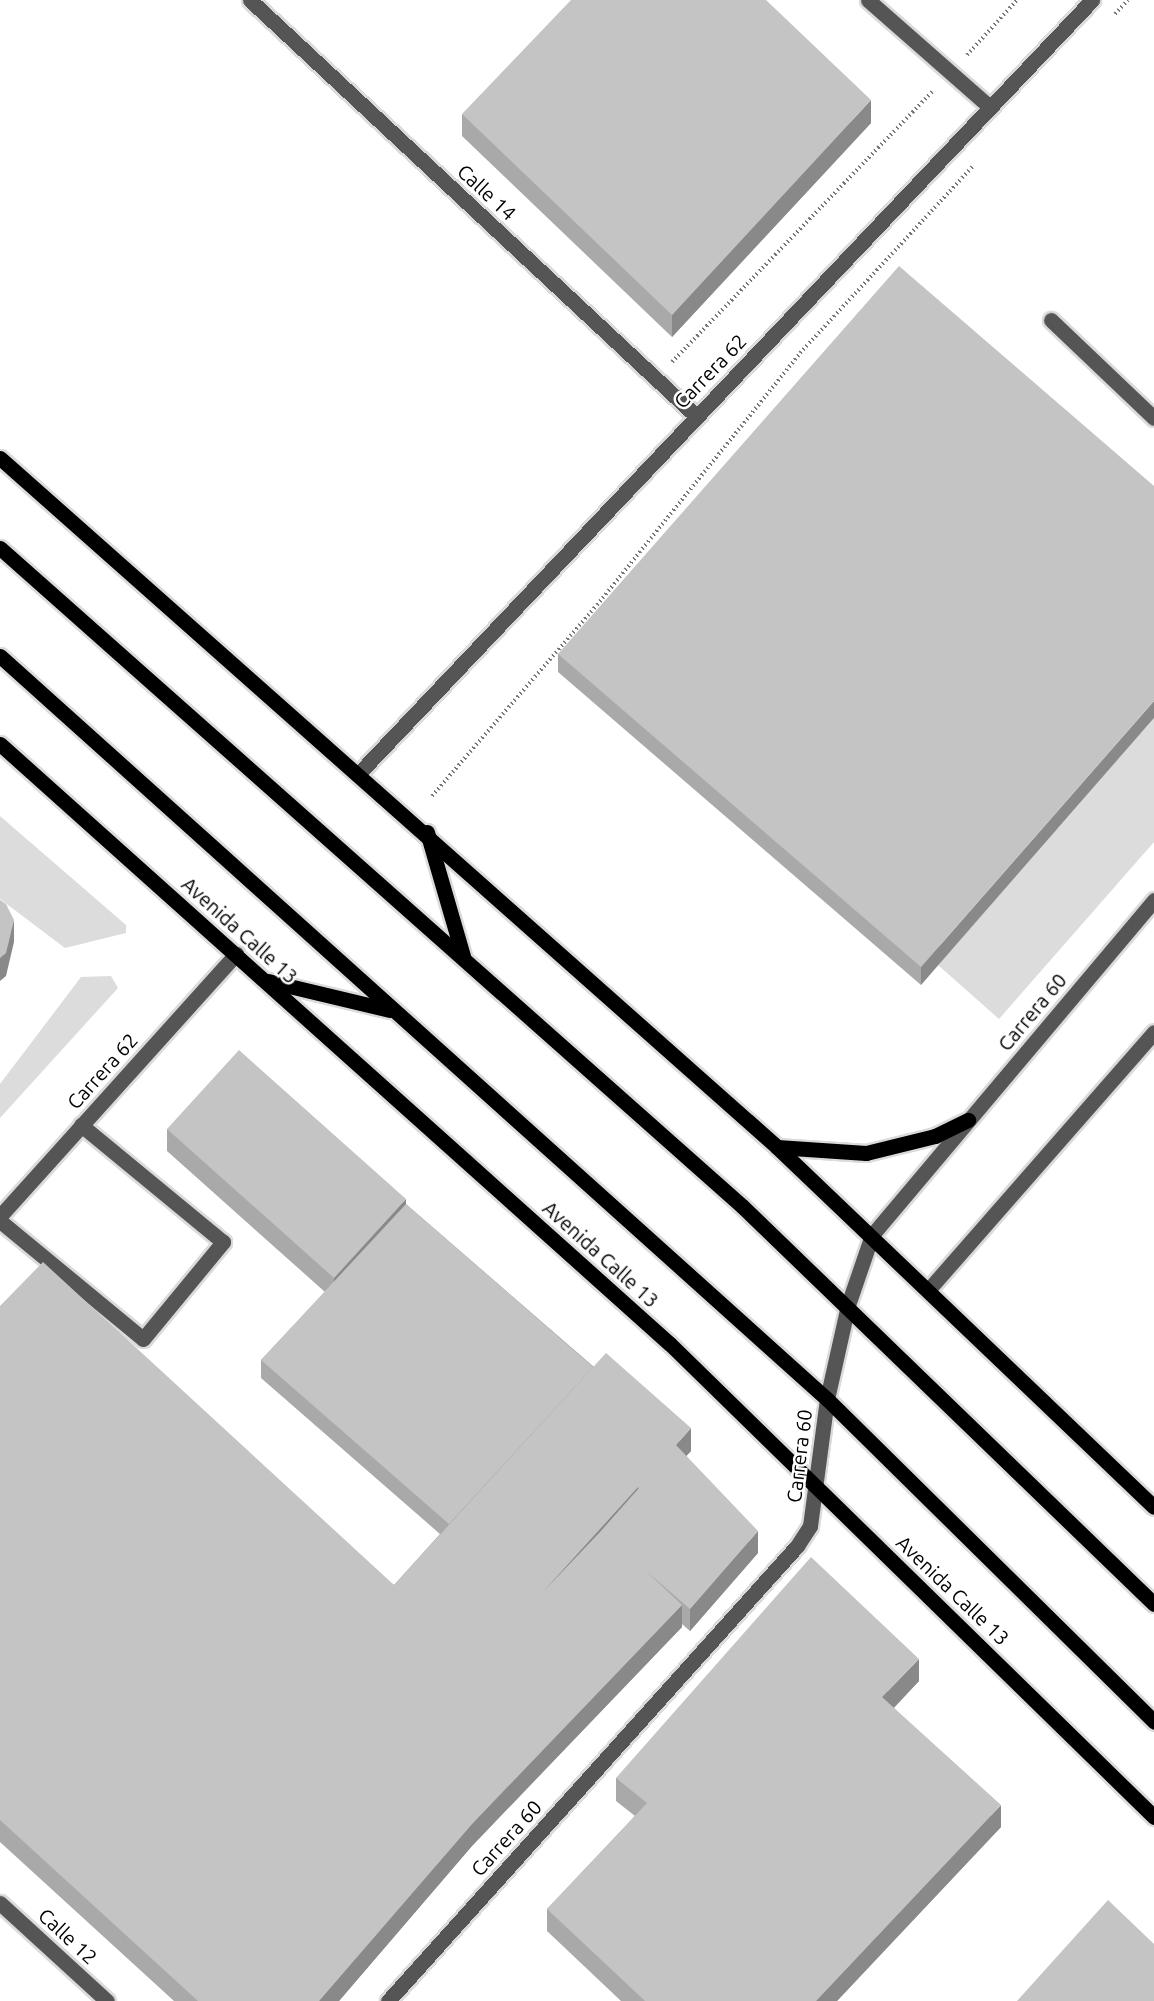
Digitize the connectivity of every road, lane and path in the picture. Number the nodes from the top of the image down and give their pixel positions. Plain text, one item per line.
1 (250, 0) edge
2 (868, 0) edge
3 (1017, 0) edge
4 (1092, 0) edge
5 (1128, 0) edge
6 (1112, 17) dead end
7 (951, 72) junction
8 (990, 107) junction
9 (978, 161) dead end
10 (1051, 320) dead end
11 (655, 377) junction
12 (696, 416) junction
13 (1154, 418) edge
14 (0, 458) edge
15 (0, 548) edge
16 (0, 656) edge
17 (0, 744) edge
18 (360, 772) junction
19 (432, 796) dead end
20 (427, 831) junction
21 (1154, 900) edge
22 (236, 954) junction
23 (463, 956) junction
24 (265, 980) junction
25 (394, 1011) junction
26 (1154, 1032) edge
27 (968, 1120) junction
28 (81, 1125) junction
29 (777, 1147) junction
30 (0, 1216) edge
31 (0, 1221) edge
32 (872, 1235) junction
33 (930, 1288) junction
34 (848, 1305) junction
35 (827, 1399) junction
36 (818, 1492) junction
37 (1154, 1507) edge
38 (1154, 1605) edge
39 (1154, 1722) edge
40 (1154, 1817) edge
41 (0, 1902) edge
42 (107, 2001) edge
43 (388, 2001) edge

1 - 11 street, Calle 14
2 - 7 street
3 - 7 path
4 - 8 street, Carrera 62
5 - 6 path
7 - 8 street
7 - 11 path
8 - 12 street, Carrera 62
9 - 19 path
10 - 13 street
11 - 12 street, Calle 14
12 - 18 street, Carrera 62
14 - 18 main road
15 - 23 main road
16 - 25 main road
17 - 22 main road, Avenida Calle 13
18 - 20 main road
20 - 23 main road
20 - 29 main road
21 - 27 street, Carrera 60
22 - 24 main road, Avenida Calle 13
22 - 28 street, Carrera 62
23 - 34 main road
24 - 25 main road
24 - 36 main road, Avenida Calle 13
25 - 35 main road
26 - 33 street
27 - 29 main road
27 - 32 street, Carrera 60
28 - 30 street, Carrera 62
28 - 31 street
29 - 32 main road
32 - 33 main road
32 - 34 street, Carrera 60
33 - 37 main road
34 - 35 street, Carrera 60
34 - 38 main road
35 - 36 street, Carrera 60
35 - 39 main road
36 - 40 main road, Avenida Calle 13
36 - 43 street, Carrera 60
41 - 42 street, Calle 12

